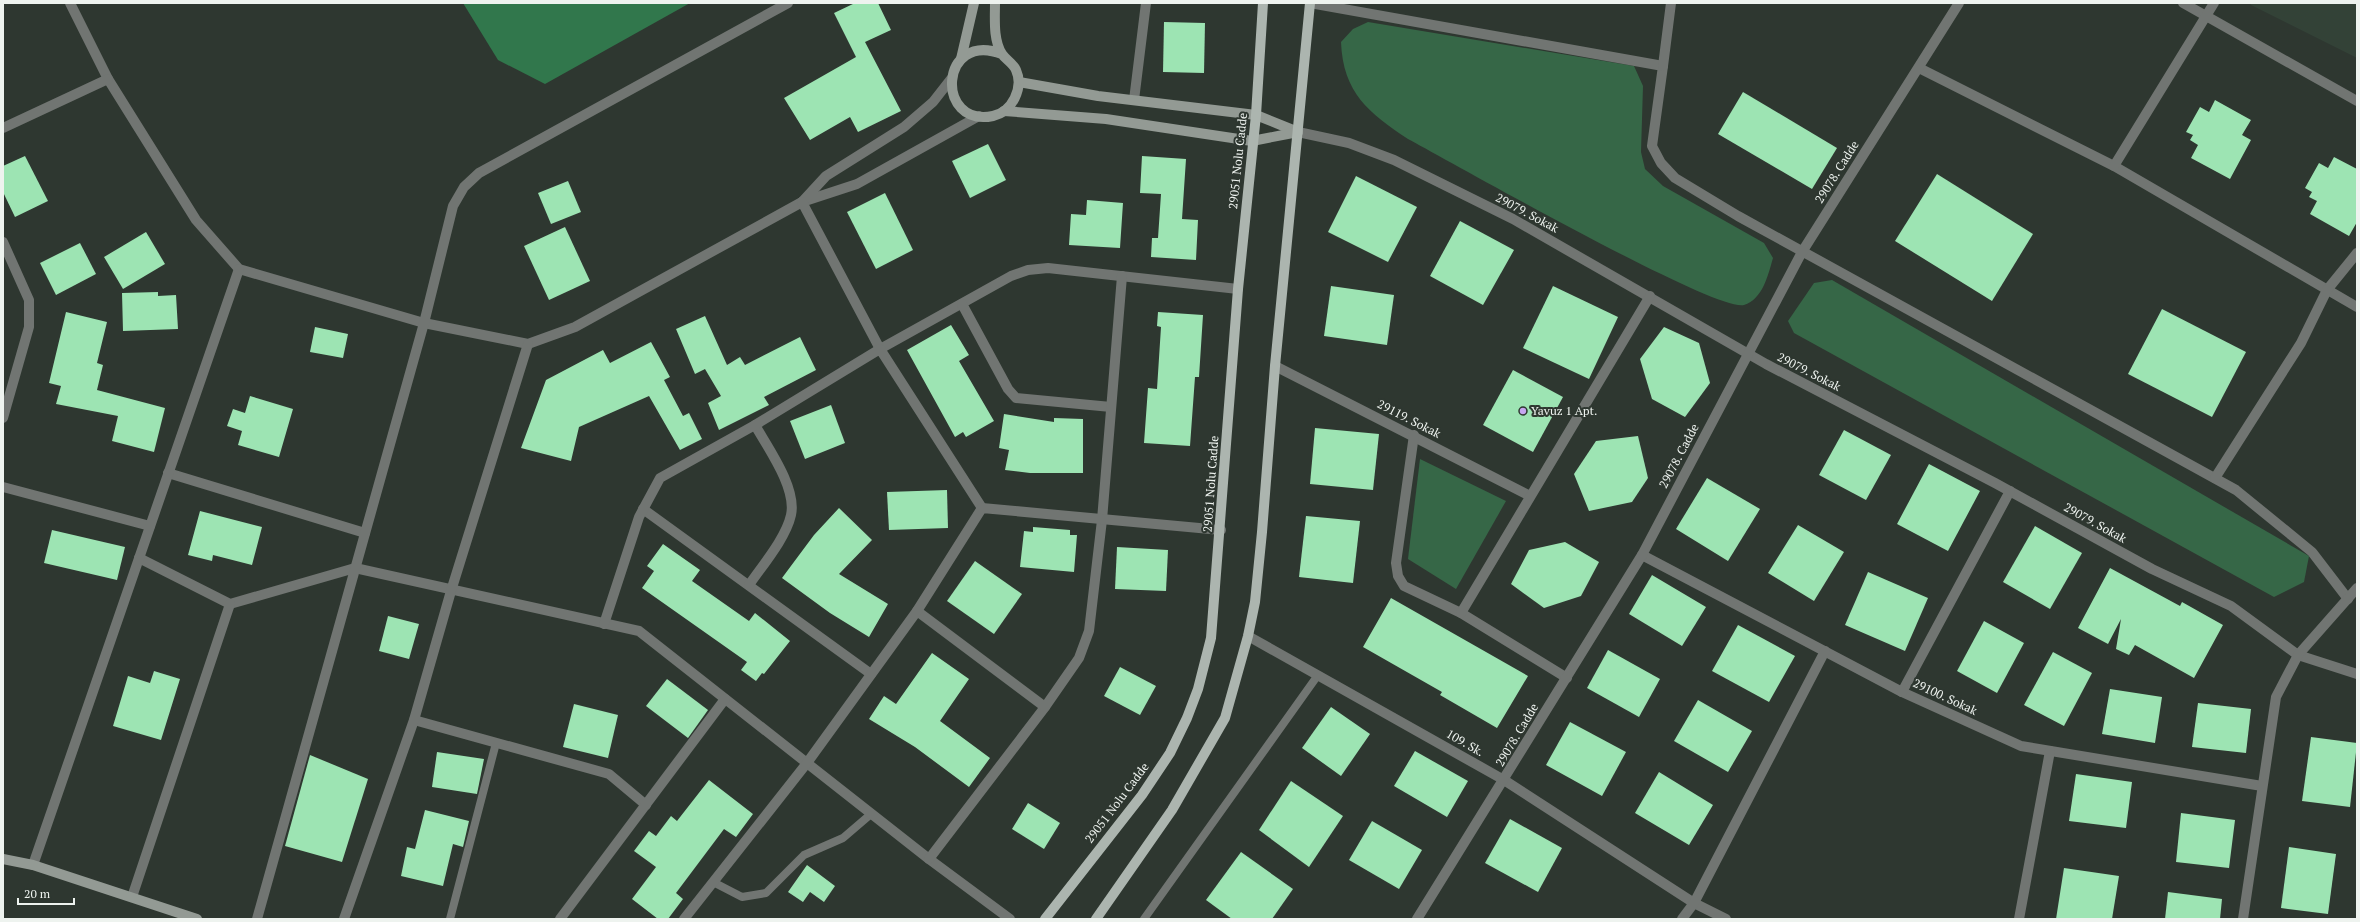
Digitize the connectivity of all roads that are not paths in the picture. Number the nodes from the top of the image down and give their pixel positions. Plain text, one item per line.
1 (70, 3) edge
2 (788, 3) edge
3 (974, 3) edge
4 (995, 3) edge
5 (1146, 3) edge
6 (1264, 3) edge
7 (1310, 3) edge
8 (1671, 3) edge
9 (1959, 3) edge
10 (2183, 3) edge
11 (2214, 3) edge
12 (2207, 16) junction
13 (1002, 54) junction
14 (961, 59) junction
15 (1663, 66) junction
16 (1919, 68) junction
17 (108, 79) junction
18 (951, 79) junction
19 (1019, 82) junction
20 (1134, 100) junction
21 (2357, 100) edge
22 (1004, 111) junction
23 (1256, 115) junction
24 (979, 116) junction
25 (3, 128) edge
26 (1298, 132) junction
27 (1252, 141) junction
28 (2114, 166) junction
29 (802, 202) junction
30 (3, 242) edge
31 (1802, 252) junction
32 (2357, 253) edge
33 (239, 269) junction
34 (1122, 276) junction
35 (1238, 289) junction
36 (2327, 290) junction
37 (1650, 296) junction
38 (962, 304) junction
39 (2357, 306) edge
40 (424, 323) junction
41 (528, 344) junction
42 (880, 349) junction
43 (1748, 354) junction
44 (1275, 366) junction
45 (1111, 407) junction
46 (3, 418) edge
47 (755, 425) junction
48 (1414, 435) junction
49 (168, 473) junction
50 (2215, 478) junction
51 (3, 488) edge
52 (2010, 491) junction
53 (1530, 496) junction
54 (982, 508) junction
55 (643, 509) junction
56 (1102, 520) junction
57 (150, 526) junction
58 (1221, 530) junction
59 (365, 533) junction
60 (1642, 555) junction
61 (139, 558) junction
62 (355, 568) junction
63 (749, 585) junction
64 (2357, 588) edge
65 (451, 591) junction
66 (2348, 599) junction
67 (230, 604) junction
68 (917, 611) junction
69 (1461, 613) junction
70 (604, 624) junction
71 (1248, 636) junction
72 (1825, 651) junction
73 (2298, 655) junction
74 (871, 674) junction
75 (2357, 674) edge
76 (1318, 675) junction
77 (1567, 678) junction
78 (1902, 692) junction
79 (725, 699) junction
80 (1045, 707) junction
81 (414, 720) junction
82 (496, 742) junction
83 (2050, 751) junction
84 (807, 763) junction
85 (1504, 780) junction
86 (2262, 786) junction
87 (646, 805) junction
88 (871, 814) junction
89 (3, 859) edge
90 (929, 859) junction
91 (33, 865) junction
92 (713, 882) junction
93 (132, 898) junction
94 (1694, 903) junction
95 (192, 918) edge
96 (257, 919) edge
97 (344, 919) edge
98 (450, 919) edge
99 (560, 919) edge
100 (684, 919) edge
101 (1010, 919) edge
102 (1045, 919) edge
103 (1096, 919) edge
104 (1144, 919) edge
105 (1417, 919) edge
106 (1682, 919) edge
107 (1726, 919) edge
108 (2019, 919) edge
109 (2243, 919) edge

1 - 17 street
2 - 40 street
3 - 14 street
4 - 13 street
5 - 20 street
6 - 23 main road, 29051 Nolu Cadde
7 - 15 street
7 - 26 main road
8 - 15 street
9 - 16 street, 29078. Cadde
10 - 12 street
11 - 12 street
12 - 21 street
12 - 28 street
13 - 14 street
13 - 19 street
14 - 18 street
15 - 31 street
16 - 28 street
16 - 31 street, 29078. Cadde
17 - 25 street
17 - 33 street
18 - 24 street
18 - 29 street
19 - 20 street
19 - 22 street
20 - 23 street
22 - 24 street
22 - 27 street
23 - 26 street
23 - 27 main road, 29051 Nolu Cadde
24 - 29 street
26 - 27 street
26 - 37 street, 29079. Sokak
26 - 44 main road
27 - 35 main road, 29051 Nolu Cadde
28 - 36 street
29 - 41 street
29 - 42 street
30 - 46 street
31 - 43 street, 29078. Cadde
31 - 50 street
32 - 36 street
33 - 40 street
33 - 49 street
34 - 35 street
34 - 38 street
34 - 45 street
35 - 58 main road, 29051 Nolu Cadde
36 - 39 street
36 - 50 street
37 - 43 street, 29079. Sokak
37 - 53 street
38 - 42 street
38 - 45 street
40 - 41 street
40 - 59 street
41 - 65 street
42 - 47 street
42 - 54 street
43 - 52 street, 29079. Sokak
43 - 60 street, 29078. Cadde
44 - 48 street, 29119. Sokak
44 - 71 main road
45 - 56 street
47 - 55 street
47 - 63 street
48 - 53 street, 29119. Sokak
48 - 69 street
49 - 57 street
49 - 59 street
50 - 66 street
51 - 57 street
52 - 73 street, 29079. Sokak
52 - 78 street
53 - 69 street
54 - 56 street
54 - 68 street
55 - 63 street
55 - 70 street
56 - 58 street
56 - 80 street
57 - 61 street
58 - 102 main road, 29051 Nolu Cadde
59 - 62 street
60 - 72 street, 29100. Sokak
60 - 77 street, 29078. Cadde
61 - 67 street
61 - 91 street
62 - 65 street
62 - 67 street
62 - 96 street
63 - 74 street
64 - 66 street
65 - 70 street
65 - 81 street
66 - 73 street
67 - 93 street
68 - 74 street
68 - 80 street
69 - 77 street
70 - 79 street
71 - 76 street, 109. Sk.
71 - 103 main road
72 - 78 street, 29100. Sokak
72 - 94 street
73 - 75 street, 29079. Sokak
73 - 86 street
74 - 84 street
76 - 85 street, 109. Sk.
76 - 104 lane
77 - 85 street, 29078. Cadde
78 - 83 street, 29100. Sokak
79 - 84 street
79 - 87 street
80 - 90 street
81 - 82 street
81 - 97 street
82 - 87 street
82 - 98 lane
83 - 86 street, 29100. Sokak
83 - 108 street
84 - 88 street
84 - 92 street
85 - 94 street, 109. Sk.
85 - 105 street, 29078. Cadde
86 - 109 street
87 - 99 street
88 - 90 street
88 - 92 lane
89 - 91 street
90 - 101 street
91 - 93 street
92 - 100 street
93 - 95 street
94 - 106 street
94 - 107 street, 109. Sk.

